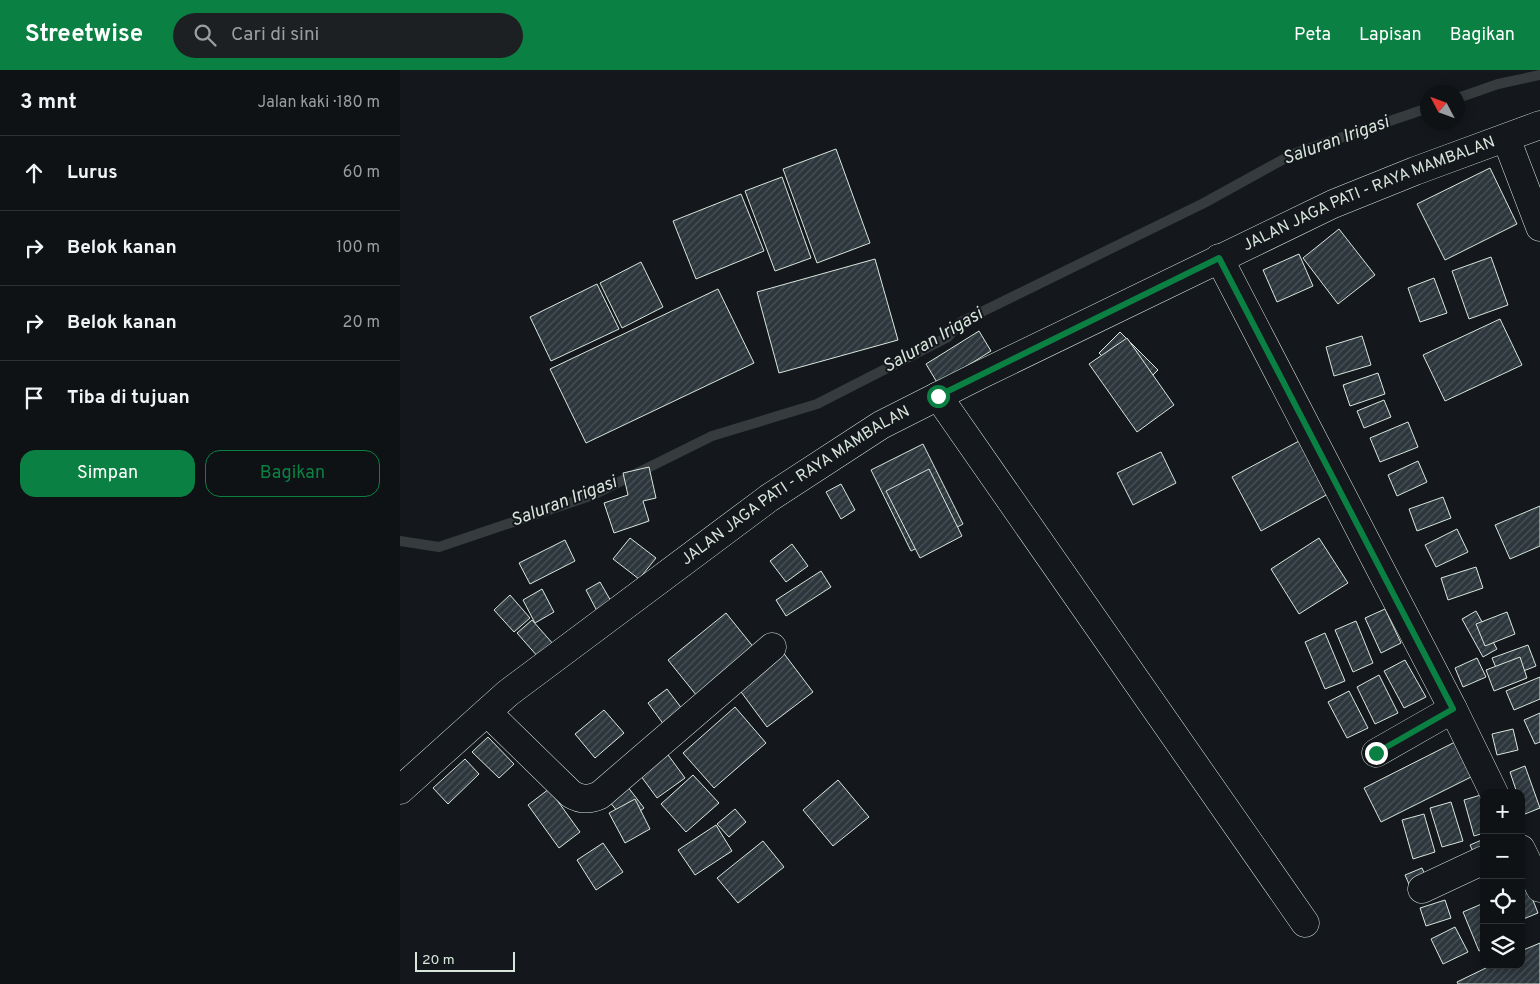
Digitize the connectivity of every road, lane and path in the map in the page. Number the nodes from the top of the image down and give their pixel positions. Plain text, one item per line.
1 (1540, 125) edge
2 (1506, 138) junction
3 (1540, 227) edge
4 (1219, 258) junction
5 (938, 396) junction
6 (772, 647) dead end
7 (1453, 709) junction
8 (487, 712) junction
9 (1376, 753) dead end
10 (1492, 789) edge
11 (400, 790) edge
12 (1525, 858) edge
13 (1480, 862) edge
14 (1540, 888) edge
15 (1422, 889) dead end
16 (1305, 923) dead end

1 - 2 street, JALAN JAGA PATI - RAYA MAMBALAN
2 - 3 street
2 - 4 street, JALAN JAGA PATI - RAYA MAMBALAN
4 - 5 street, JALAN JAGA PATI - RAYA MAMBALAN
4 - 7 street
5 - 8 street, JALAN JAGA PATI - RAYA MAMBALAN
5 - 16 street
6 - 8 street
7 - 9 street
7 - 10 street
8 - 11 street, JALAN JAGA PATI - RAYA MAMBALAN
12 - 14 street
13 - 15 street

